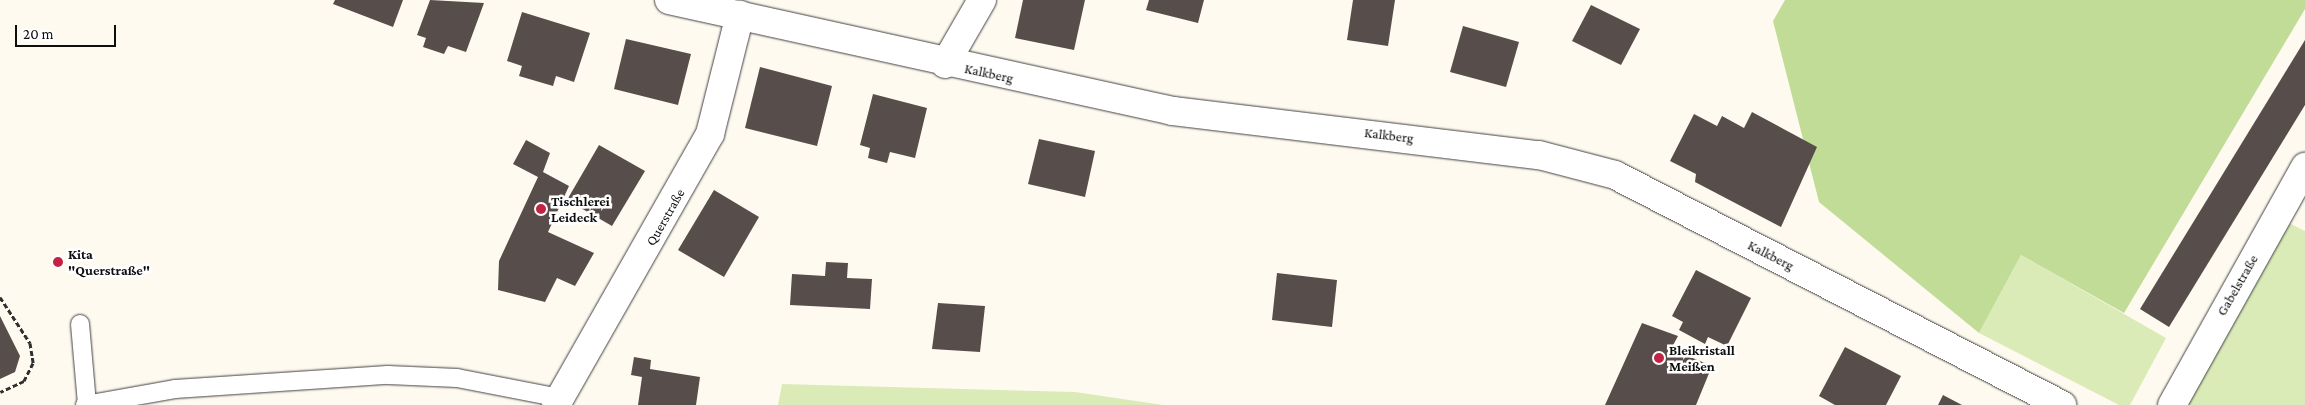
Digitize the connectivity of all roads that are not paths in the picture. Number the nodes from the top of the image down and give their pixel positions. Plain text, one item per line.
1 (669, 0) edge
2 (982, 0) edge
3 (740, 14) junction
4 (945, 64) junction
5 (2305, 167) edge
6 (80, 324) dead end
7 (558, 402) edge
8 (86, 405) edge
9 (2062, 405) edge
10 (2172, 405) edge

1 - 3 street, Kalkberg
2 - 4 street
3 - 4 street, Kalkberg
3 - 7 street, Querstraße
4 - 9 street, Kalkberg
5 - 10 street, Gabelstraße
6 - 8 lane
7 - 8 lane

